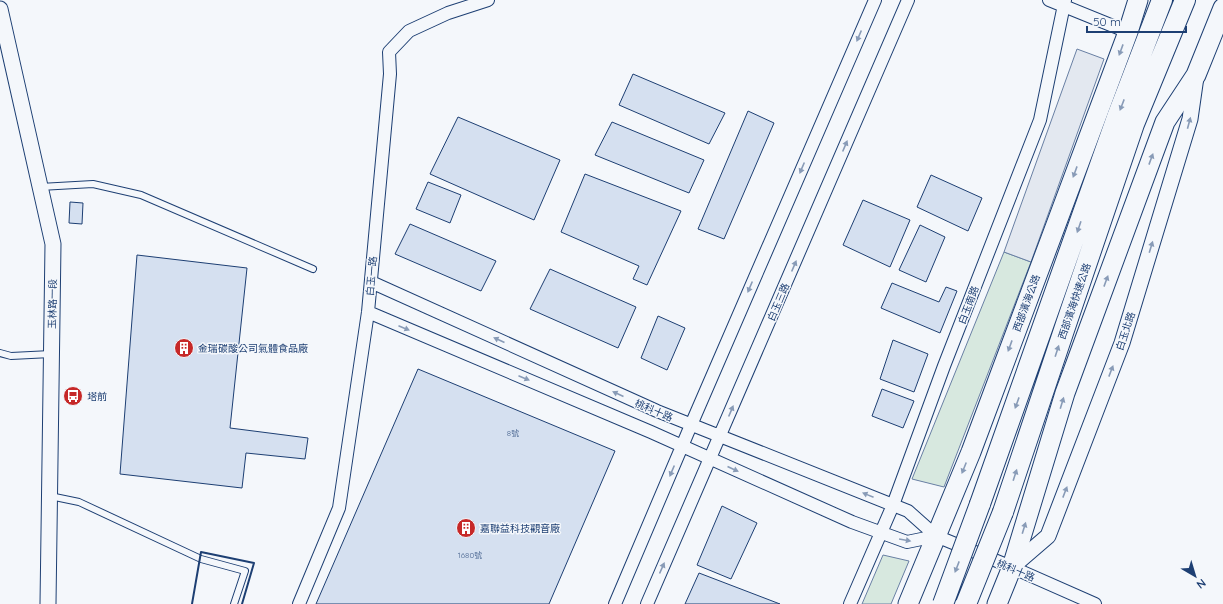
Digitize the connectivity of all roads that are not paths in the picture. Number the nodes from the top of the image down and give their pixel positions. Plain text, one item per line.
1 (488, 0) edge
2 (875, 0) edge
3 (908, 0) edge
4 (1049, 0) edge
5 (1138, 0) edge
6 (1185, 0) edge
7 (1065, 3) edge
8 (1159, 8) edge
9 (1223, 8) edge
10 (0, 9) edge
11 (1128, 32) junction
12 (1196, 75) junction
13 (40, 187) junction
14 (313, 269) dead end
15 (371, 282) junction
16 (368, 312) junction
17 (0, 353) edge
18 (51, 354) junction
19 (691, 425) junction
20 (720, 436) junction
21 (682, 446) junction
22 (710, 458) junction
23 (50, 496) junction
24 (893, 505) junction
25 (881, 532) junction
26 (936, 536) junction
27 (1012, 567) junction
28 (50, 602) edge
29 (234, 604) edge
30 (299, 604) edge
31 (615, 604) edge
32 (647, 604) edge
33 (850, 604) edge
34 (908, 604) edge
35 (943, 604) edge
36 (966, 604) edge
37 (997, 604) edge
38 (1095, 604) edge

1 - 15 street, 白玉一路
2 -> 19 street
20 -> 3 street, 白玉三路
4 - 7 street
5 - 11 main road, 西部濱海公路
36 -> 6 highway, 西部濱海快速公路, bridge
7 - 11 street
7 - 24 street, 白玉南路
8 -> 35 highway, 西部濱海快速公路, bridge
9 - 12 main road
10 - 13 street, 玉林路一段
11 -> 26 main road, 西部濱海公路
27 -> 12 main road
27 -> 12 street, 白玉北路
13 - 14 lane
13 - 18 street, 玉林路一段
15 - 16 street, 白玉一路
19 -> 15 street, 桃科十路
16 -> 21 street
16 - 30 street, 白玉一路
17 - 18 lane
18 - 23 street, 玉林路一段
19 - 20 street, 桃科十路
19 - 21 street
20 - 22 street, 白玉三路
24 -> 20 street, 桃科十路
21 - 22 street
21 -> 31 street
22 -> 25 street
32 -> 22 street, 白玉三路
23 - 28 street, 玉林路一段
23 - 29 lane
24 - 25 street, 白玉南路
24 - 26 street, 桃科十路
25 -> 26 street
25 - 33 street, 白玉南路
26 - 27 street, 桃科十路
26 - 34 main road, 西部濱海公路
27 - 37 main road
27 - 38 street, 桃科十路

